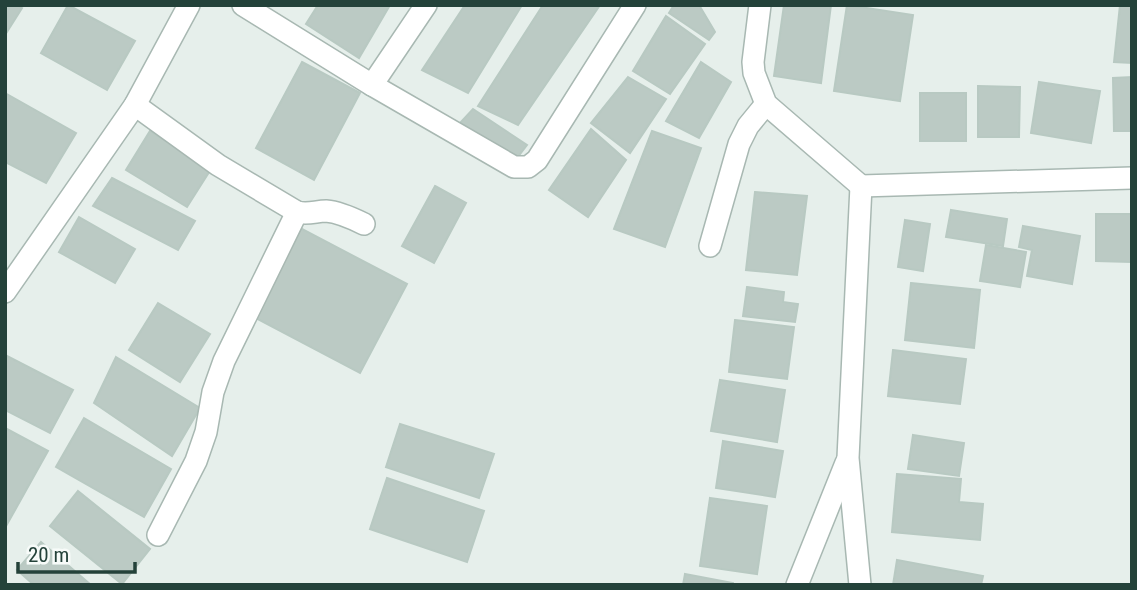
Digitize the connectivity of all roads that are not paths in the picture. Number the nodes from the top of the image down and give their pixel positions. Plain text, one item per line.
1 (189, 5) edge
2 (243, 5) edge
3 (426, 5) edge
4 (635, 5) edge
5 (760, 5) edge
6 (372, 85) junction
7 (766, 104) junction
8 (135, 105) junction
9 (1132, 178) edge
10 (861, 187) junction
11 (297, 212) junction
12 (364, 224) dead end
13 (710, 246) dead end
14 (5, 292) edge
15 (848, 458) junction
16 (158, 535) dead end
17 (797, 585) edge
18 (860, 585) edge

1 - 8 street
2 - 6 street
3 - 6 street
4 - 6 street
5 - 7 street
7 - 10 street
7 - 13 street
8 - 11 street
8 - 14 street
9 - 10 street
10 - 15 street
11 - 12 street
11 - 16 street
15 - 17 street
15 - 18 street

